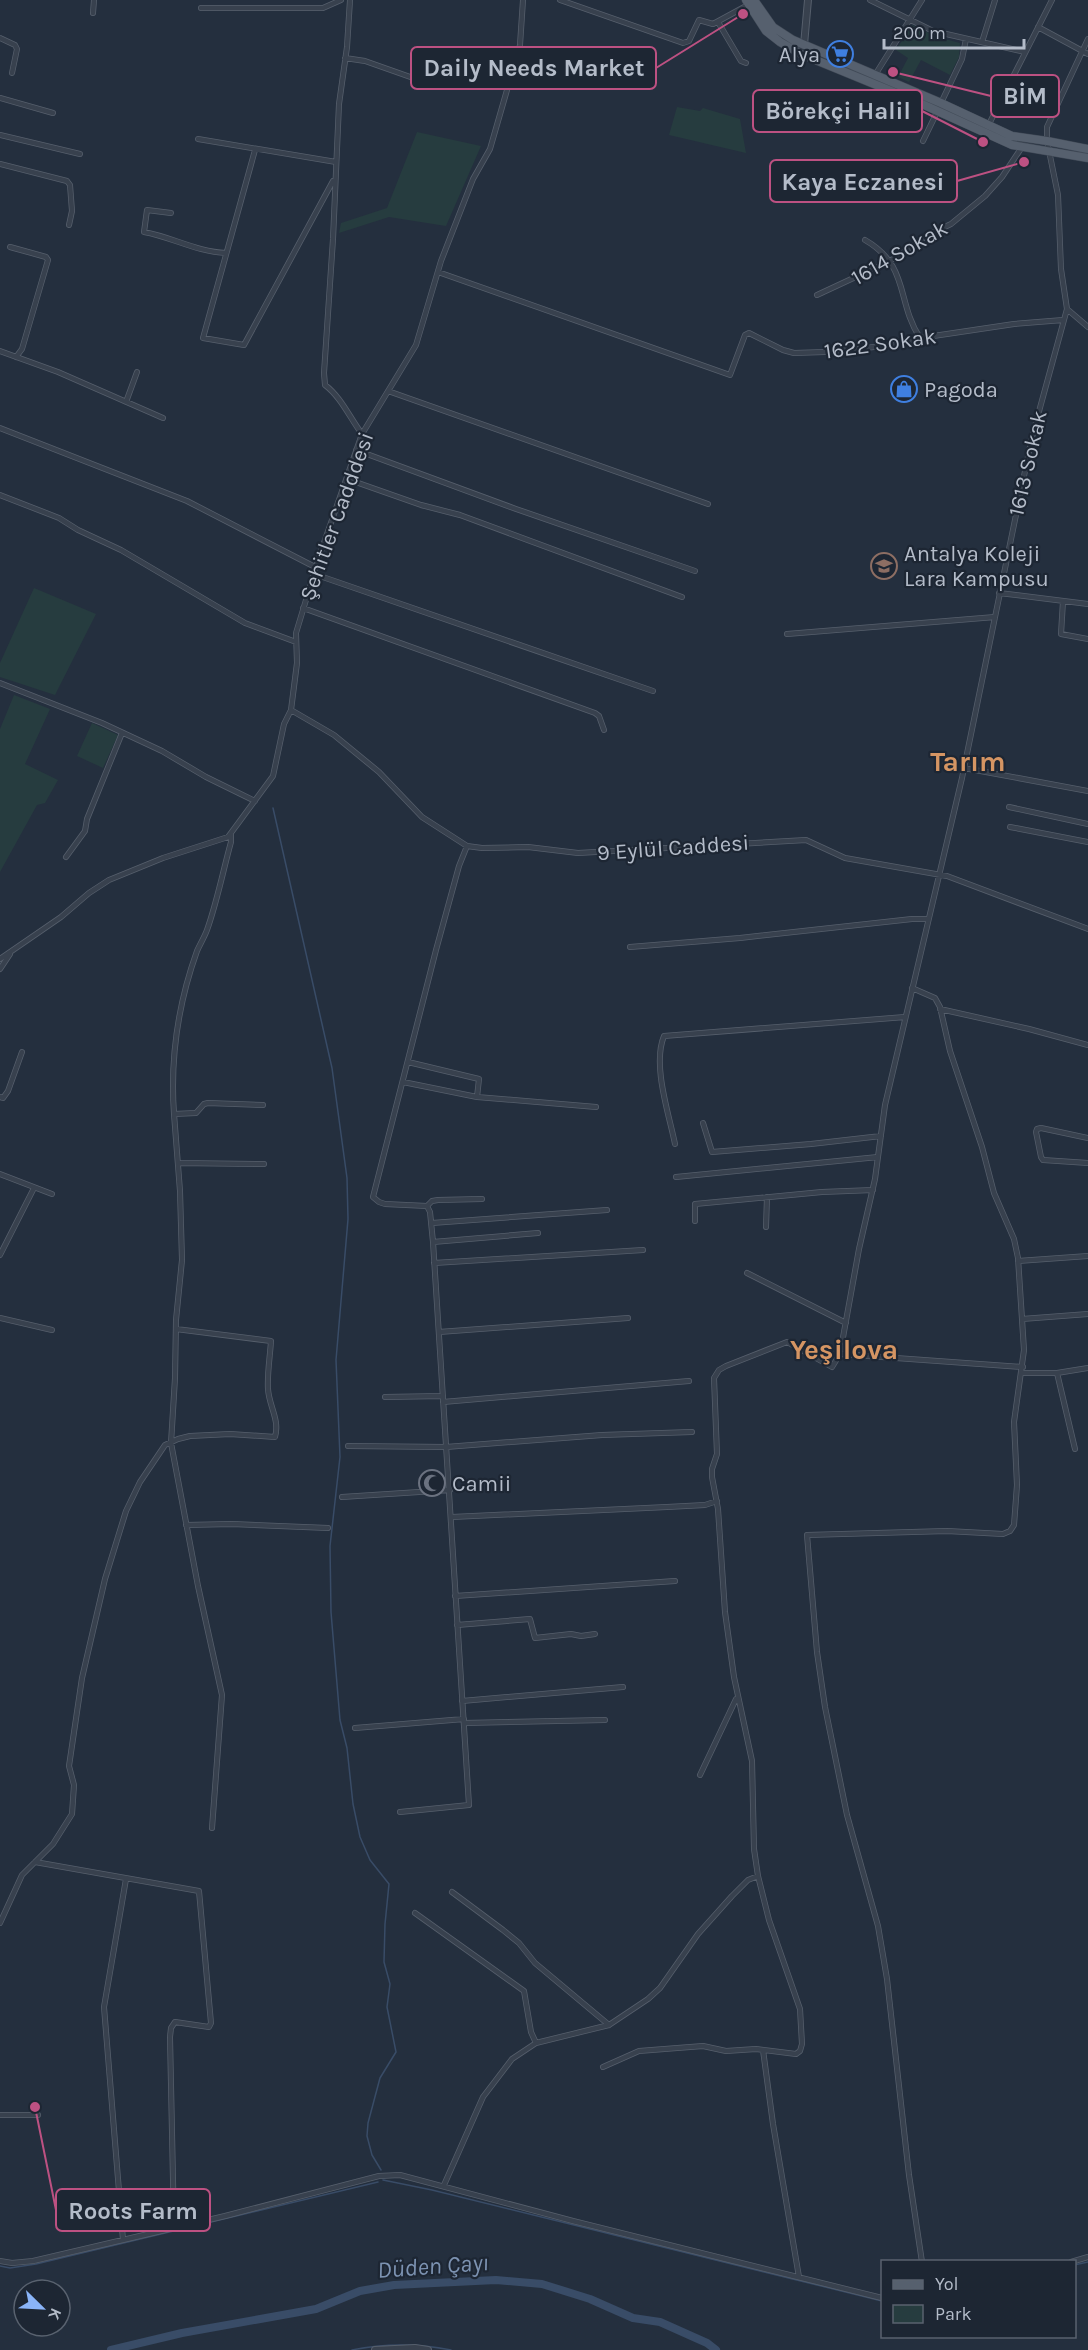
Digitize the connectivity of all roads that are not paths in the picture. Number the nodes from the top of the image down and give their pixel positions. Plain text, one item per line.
1 (94, 0) edge
2 (341, 0) edge
3 (350, 0) edge
4 (523, 0) edge
5 (560, 0) edge
6 (808, 0) edge
7 (870, 0) edge
8 (922, 0) edge
9 (994, 0) edge
10 (1052, 0) edge
11 (749, 2) edge
12 (201, 8) dead end
13 (93, 13) dead end
14 (910, 18) junction
15 (718, 22) junction
16 (1038, 27) junction
17 (0, 38) edge
18 (966, 39) junction
19 (1088, 39) edge
20 (982, 42) junction
21 (804, 45) junction
22 (1025, 52) junction
23 (1082, 52) junction
24 (1088, 54) edge
25 (345, 58) junction
26 (746, 63) dead end
27 (12, 73) dead end
28 (875, 75) junction
29 (433, 85) dead end
30 (0, 98) edge
31 (940, 107) junction
32 (53, 113) dead end
33 (988, 126) junction
34 (0, 135) edge
35 (198, 139) dead end
36 (923, 141) dead end
37 (1047, 141) junction
38 (1022, 147) junction
39 (1088, 149) edge
40 (255, 150) junction
41 (80, 154) dead end
42 (1050, 154) junction
43 (1088, 158) edge
44 (336, 162) junction
45 (0, 164) edge
46 (334, 178) junction
47 (171, 213) dead end
48 (69, 225) dead end
49 (865, 240) dead end
50 (10, 247) dead end
51 (226, 253) junction
52 (890, 261) junction
53 (438, 272) junction
54 (817, 295) dead end
55 (1067, 309) junction
56 (1063, 320) junction
57 (1088, 327) edge
58 (920, 338) junction
59 (0, 351) edge
60 (16, 357) junction
61 (137, 372) dead end
62 (388, 392) junction
63 (126, 402) junction
64 (163, 418) dead end
65 (0, 428) edge
66 (362, 434) junction
67 (356, 450) junction
68 (347, 479) junction
69 (0, 495) edge
70 (708, 504) dead end
71 (315, 567) junction
72 (694, 571) dead end
73 (314, 574) junction
74 (999, 593) junction
75 (682, 597) dead end
76 (1063, 601) junction
77 (1088, 604) edge
78 (303, 608) junction
79 (995, 617) junction
80 (787, 634) dead end
81 (1088, 639) edge
82 (296, 642) junction
83 (0, 683) edge
84 (653, 692) dead end
85 (291, 710) junction
86 (604, 730) dead end
87 (122, 733) junction
88 (964, 768) junction
89 (1088, 791) edge
90 (255, 801) junction
91 (1009, 807) dead end
92 (1088, 824) edge
93 (1010, 827) dead end
94 (231, 834) junction
95 (1088, 842) edge
96 (467, 846) junction
97 (66, 857) dead end
98 (940, 874) junction
99 (928, 919) junction
100 (1088, 929) edge
101 (630, 947) dead end
102 (10, 954) junction
103 (0, 959) edge
104 (0, 969) edge
105 (912, 988) junction
106 (940, 1009) junction
107 (905, 1017) junction
108 (1088, 1045) edge
109 (22, 1052) dead end
110 (408, 1062) junction
111 (403, 1082) junction
112 (0, 1097) edge
113 (477, 1097) junction
114 (263, 1105) dead end
115 (596, 1107) dead end
116 (174, 1114) junction
117 (703, 1123) dead end
118 (881, 1136) junction
119 (1088, 1138) edge
120 (675, 1144) dead end
121 (878, 1157) junction
122 (178, 1163) junction
123 (1088, 1163) edge
124 (264, 1164) dead end
125 (0, 1174) edge
126 (676, 1177) dead end
127 (34, 1188) junction
128 (873, 1190) junction
129 (52, 1194) dead end
130 (767, 1197) junction
131 (482, 1199) dead end
132 (428, 1206) junction
133 (607, 1210) dead end
134 (695, 1221) dead end
135 (432, 1223) junction
136 (766, 1227) dead end
137 (538, 1233) dead end
138 (433, 1242) junction
139 (643, 1250) dead end
140 (0, 1255) edge
141 (1088, 1256) edge
142 (1018, 1261) junction
143 (434, 1263) junction
144 (747, 1273) dead end
145 (1088, 1314) edge
146 (0, 1318) edge
147 (628, 1318) dead end
148 (1022, 1319) junction
149 (846, 1323) junction
150 (176, 1329) junction
151 (52, 1330) dead end
152 (439, 1332) junction
153 (840, 1354) junction
154 (1023, 1367) junction
155 (1088, 1368) edge
156 (1022, 1373) junction
157 (1057, 1373) junction
158 (689, 1381) dead end
159 (385, 1396) dead end
160 (443, 1396) junction
161 (443, 1402) junction
162 (692, 1432) dead end
163 (171, 1443) junction
164 (348, 1446) dead end
165 (447, 1447) junction
166 (1075, 1449) dead end
167 (450, 1490) junction
168 (342, 1497) dead end
169 (717, 1501) junction
170 (452, 1517) junction
171 (186, 1525) junction
172 (328, 1528) dead end
173 (675, 1581) dead end
174 (455, 1596) junction
175 (458, 1625) junction
176 (595, 1634) dead end
177 (623, 1687) dead end
178 (737, 1696) junction
179 (462, 1701) junction
180 (605, 1720) dead end
181 (464, 1721) junction
182 (355, 1728) dead end
183 (700, 1775) dead end
184 (400, 1812) dead end
185 (212, 1828) dead end
186 (35, 1862) junction
187 (758, 1876) junction
188 (126, 1879) junction
189 (452, 1892) dead end
190 (416, 1913) dead end
191 (0, 1923) edge
192 (609, 2025) junction
193 (536, 2043) junction
194 (763, 2050) junction
195 (603, 2067) dead end
196 (0, 2115) edge
197 (38, 2115) dead end
198 (444, 2185) junction
199 (174, 2228) junction
200 (123, 2240) junction
201 (922, 2260) edge
202 (0, 2261) edge
203 (799, 2277) junction
204 (881, 2298) edge
205 (402, 2349) edge
206 (375, 2350) edge
207 (428, 2350) edge

1 - 13 street
2 - 12 street
3 - 25 street
4 - 53 street, Şehitler Cadddesi
5 - 15 street
6 - 21 street
7 - 14 street
8 - 14 street
9 - 20 street
10 - 16 street
11 - 15 street
11 - 21 main road
11 - 31 main road
14 - 18 street
14 - 28 street
15 - 26 street
16 - 22 street
16 - 23 street
17 - 27 street
18 - 20 street
18 - 31 street
19 - 23 street
20 - 22 street
21 - 28 main road
22 - 33 street
23 - 24 street
23 - 37 street
25 - 29 street
25 - 44 street
28 - 31 main road
30 - 32 street
31 - 33 main road
31 - 36 street
31 - 38 main road
33 - 37 main road
34 - 41 street
35 - 40 street
37 - 39 main road
37 - 42 street, 1613 Sokak
38 - 42 main road
38 - 52 street, 1614 Sokak
40 - 44 street
40 - 51 street
42 - 43 main road
42 - 55 street, 1613 Sokak
44 - 46 street
45 - 48 street
46 - 51 street
46 - 66 street
47 - 51 street
49 - 52 street
50 - 60 street
52 - 54 street, 1614 Sokak
52 - 58 street
53 - 58 street, 1622 Sokak
53 - 62 street, Şehitler Cadddesi
55 - 56 street, 1613 Sokak
55 - 57 street
56 - 58 street, 1622 Sokak
56 - 74 street, 1613 Sokak
59 - 60 street
60 - 63 street
61 - 63 street
62 - 66 street, Şehitler Cadddesi
62 - 70 street
63 - 64 street
65 - 71 street
66 - 67 street, Şehitler Cadddesi
67 - 68 street, Şehitler Cadddesi
67 - 72 street
68 - 71 street, Şehitler Cadddesi
68 - 75 street
69 - 82 street
71 - 73 street, Şehitler Cadddesi
73 - 78 street, Şehitler Cadddesi
73 - 84 street
74 - 76 street
74 - 79 street, 1613 Sokak
76 - 77 street
76 - 81 street
78 - 82 street, Şehitler Cadddesi
78 - 86 street
79 - 80 street
79 - 88 street, 1613 Sokak
82 - 85 street, Şehitler Cadddesi
83 - 87 street
85 - 90 street, Şehitler Cadddesi
85 - 96 street, 9 Eylül Caddesi
87 - 90 street
87 - 97 street
88 - 89 street
88 - 98 street, 1613 Sokak
90 - 94 street, Şehitler Cadddesi
91 - 92 street
93 - 95 street
94 - 102 street
94 - 116 street
96 - 98 street, 9 Eylül Caddesi
96 - 110 street
98 - 99 street, 1613 Sokak
98 - 100 street, 9 Eylül Caddesi
99 - 101 street
99 - 105 street, 1613 Sokak
102 - 103 street
102 - 104 street
105 - 106 street
105 - 107 street, 1613 Sokak
106 - 108 street
106 - 142 street
107 - 118 street, 1613 Sokak
107 - 120 street
109 - 112 street
110 - 111 street
110 - 113 street
111 - 113 street
111 - 132 street
113 - 115 street
114 - 116 street
116 - 122 street
117 - 118 street
118 - 121 street, 1613 Sokak
119 - 123 street
121 - 126 street
121 - 128 street, 1613 Sokak
122 - 124 street
122 - 150 street
125 - 127 street
127 - 129 street
127 - 140 street
128 - 130 street
128 - 149 street, 1613 Sokak
130 - 134 street
130 - 136 street
131 - 132 street
132 - 135 street
133 - 135 street
135 - 138 street
137 - 138 street
138 - 143 street
139 - 143 street
141 - 142 street
142 - 148 street
143 - 152 street
144 - 149 street
145 - 148 street
146 - 151 street
147 - 152 street
148 - 154 street
149 - 153 street, 1613 Sokak
150 - 163 street
150 - 163 street
152 - 160 street
153 - 154 street
153 - 169 street
154 - 156 street
155 - 157 street
156 - 157 street
156 - 201 street
157 - 166 street
158 - 161 street
159 - 160 street
160 - 161 street
161 - 165 street
162 - 165 street
163 - 171 street
163 - 186 street
164 - 165 street
165 - 167 street
167 - 168 street
167 - 170 street
169 - 170 street
169 - 178 street
170 - 174 street
171 - 172 street
171 - 185 street
173 - 174 street
174 - 175 street
175 - 176 street
175 - 179 street
177 - 179 street
178 - 183 street
178 - 187 street
179 - 181 street
180 - 181 street
181 - 182 street
181 - 184 street
186 - 188 street
186 - 191 street
187 - 192 street
187 - 194 street
188 - 199 street
188 - 200 street
189 - 192 street
190 - 193 street
192 - 193 street
193 - 198 street
194 - 195 street
194 - 203 street
196 - 197 street
198 - 199 street
198 - 203 street
199 - 200 street
200 - 202 street
203 - 204 street
205 - 206 street
205 - 207 street

